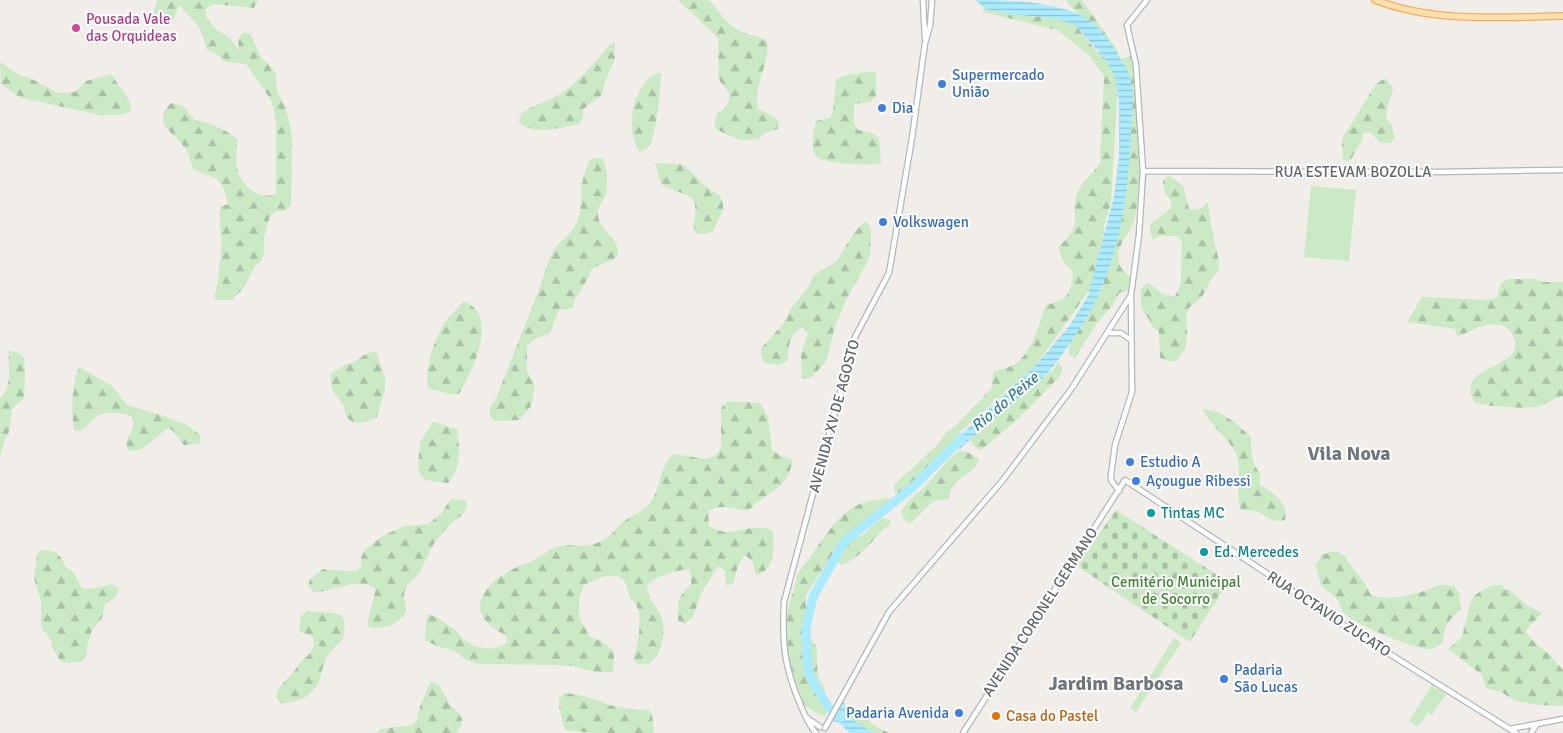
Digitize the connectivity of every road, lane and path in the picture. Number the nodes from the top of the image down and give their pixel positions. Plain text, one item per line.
1 (1146, 0) edge
2 (1376, 0) edge
3 (924, 2) edge
4 (932, 2) edge
5 (1563, 16) edge
6 (925, 43) junction
7 (1563, 170) edge
8 (1143, 171) junction
9 (1131, 295) junction
10 (1107, 333) junction
11 (1131, 340) junction
12 (1125, 480) joint
13 (1119, 491) junction
14 (805, 716) junction
15 (1563, 719) edge
16 (1537, 724) junction
17 (824, 729) edge
18 (1510, 729) junction
19 (817, 733) edge
20 (963, 733) edge
21 (1516, 733) edge
22 (1531, 733) edge

1 - 8 street
2 - 5 main road
3 - 4 street
3 - 6 street
4 - 6 street, AVENIDA XV DE AGOSTO
6 - 14 street, AVENIDA XV DE AGOSTO
7 - 8 street, RUA ESTEVAM BOZOLLA
8 - 9 street
9 - 10 street
9 - 11 street
10 - 11 street
10 - 17 street
11 - 13 street
12 - 13 street, AVENIDA CORONEL GERMANO
12 - 18 street, RUA OCTAVIO ZUCATO
13 - 20 street, AVENIDA CORONEL GERMANO
14 - 17 street
14 - 19 street, AVENIDA XV DE AGOSTO
15 - 16 street
16 - 18 street
16 - 22 street
17 - 19 street
18 - 21 street, RUA OCTAVIO ZUCATO

